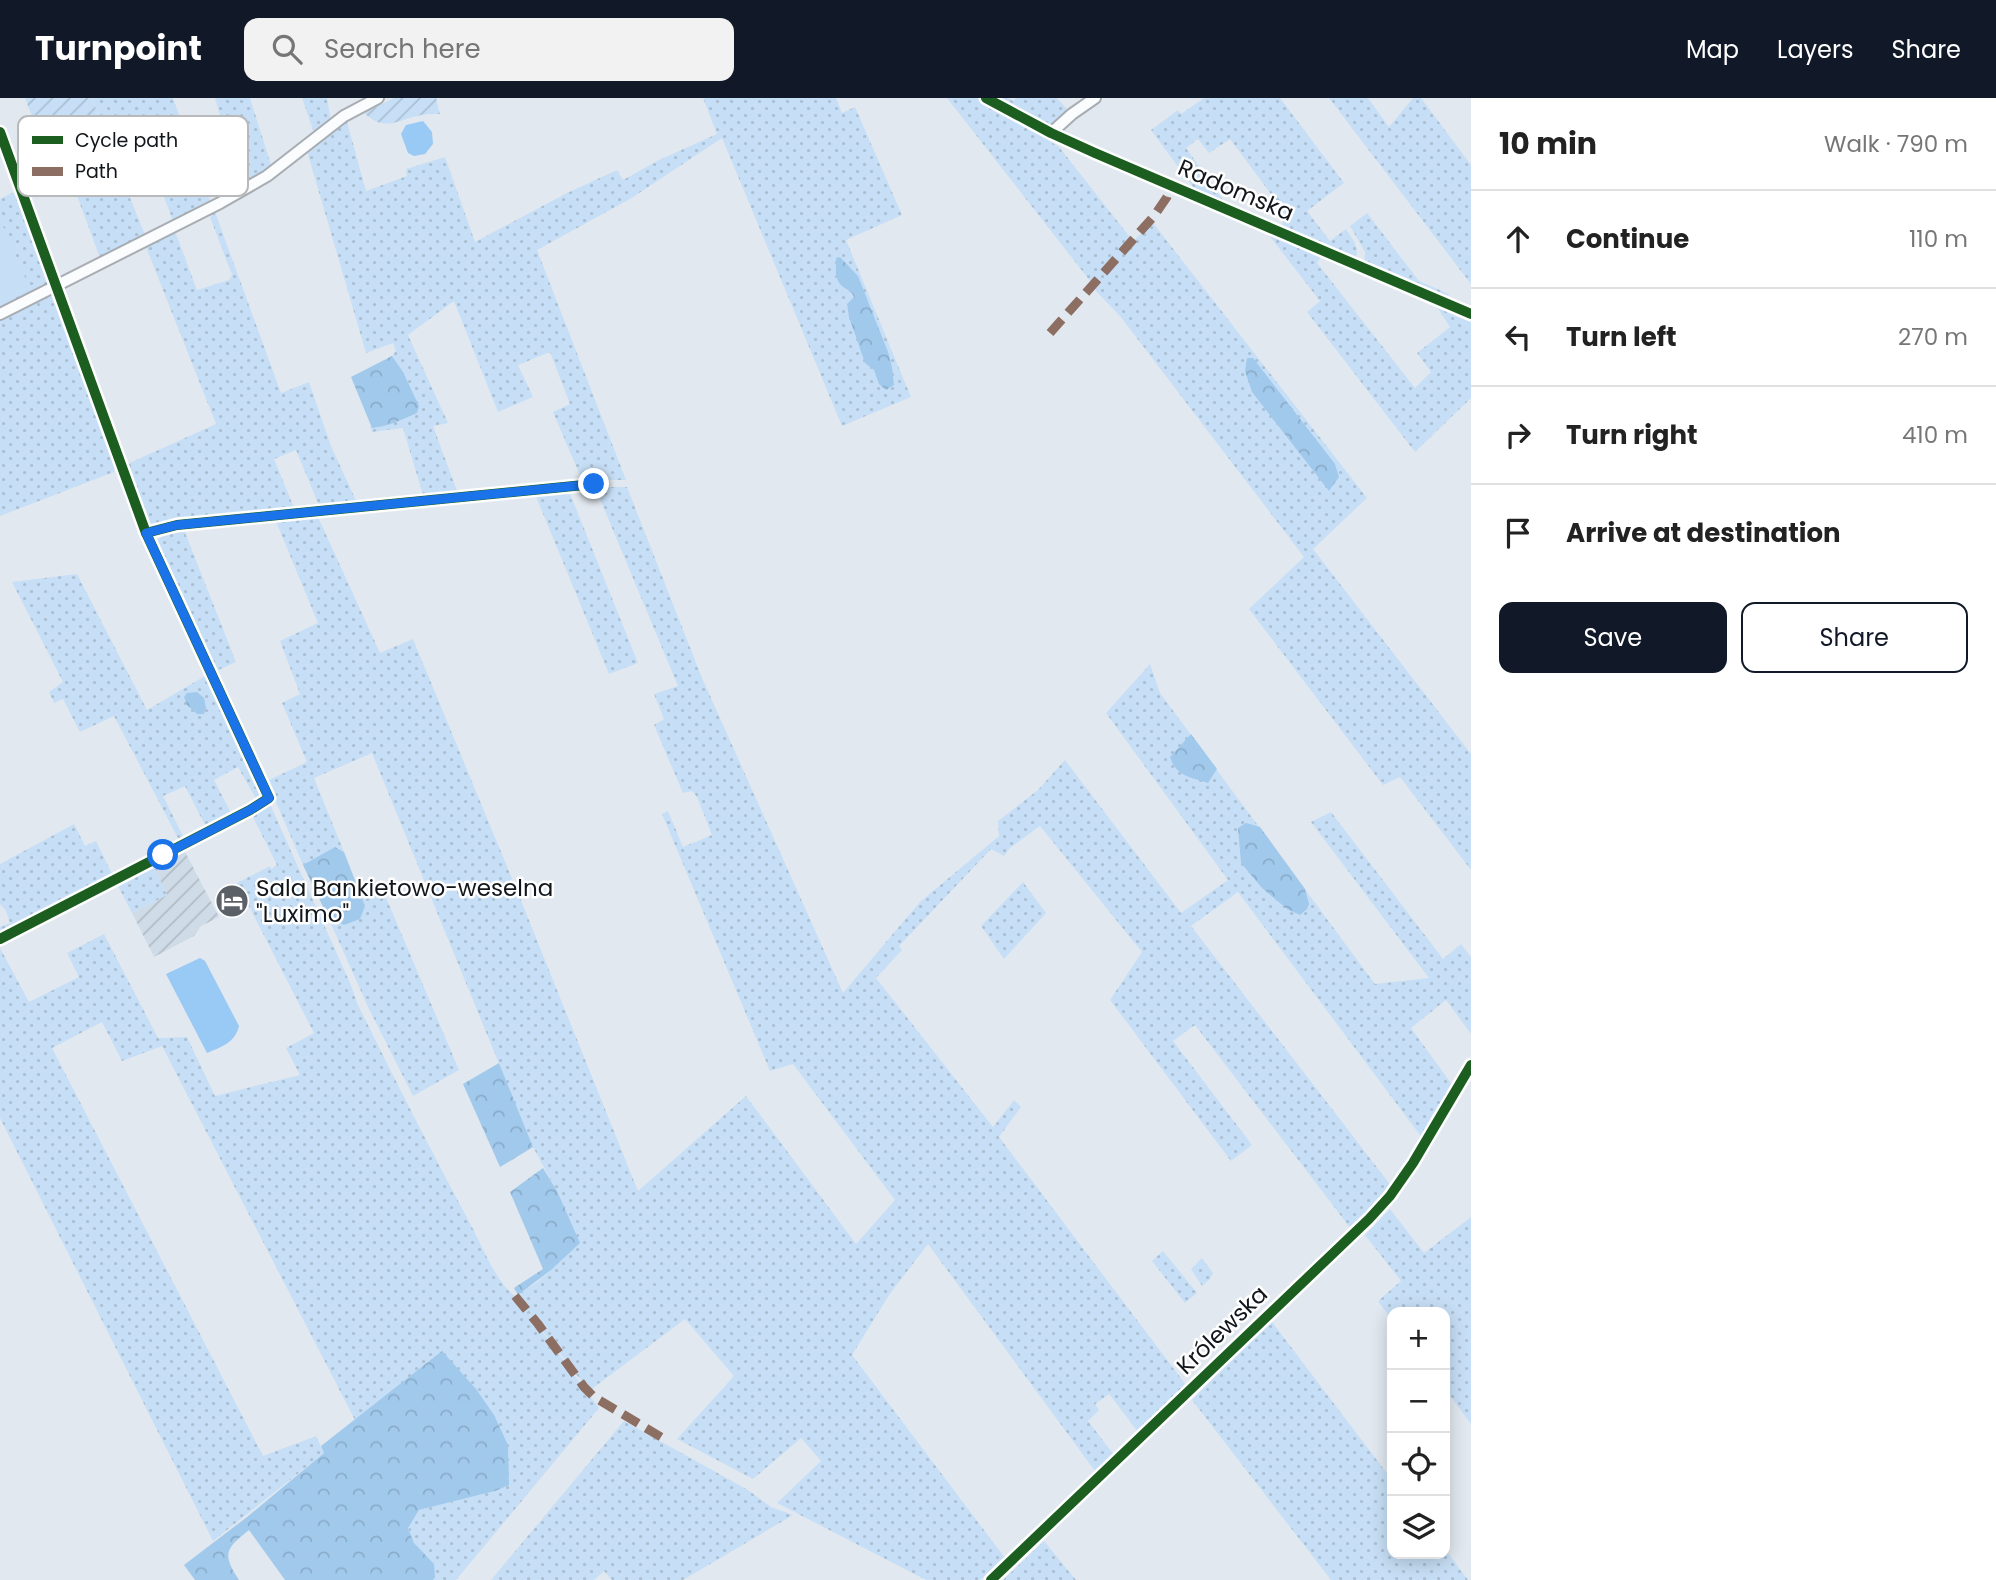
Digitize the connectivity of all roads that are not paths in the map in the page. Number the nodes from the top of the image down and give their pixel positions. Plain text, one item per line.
1 (377, 98) edge
2 (986, 98) edge
3 (1095, 98) edge
4 (0, 132) edge
5 (1051, 133) junction
6 (18, 182) edge
7 (248, 187) edge
8 (23, 196) edge
9 (232, 196) edge
10 (56, 286) junction
11 (0, 314) edge
12 (1471, 314) edge
13 (594, 484) dead end
14 (146, 533) junction
15 (0, 939) edge
16 (1471, 1065) edge
17 (991, 1580) edge

1 - 7 street
2 - 5 street, Radomska
3 - 5 street
4 - 6 street
5 - 12 street, Radomska
8 - 10 street
9 - 10 street
10 - 11 street
10 - 14 street
13 - 14 street
14 - 15 street
16 - 17 street, Królewska

